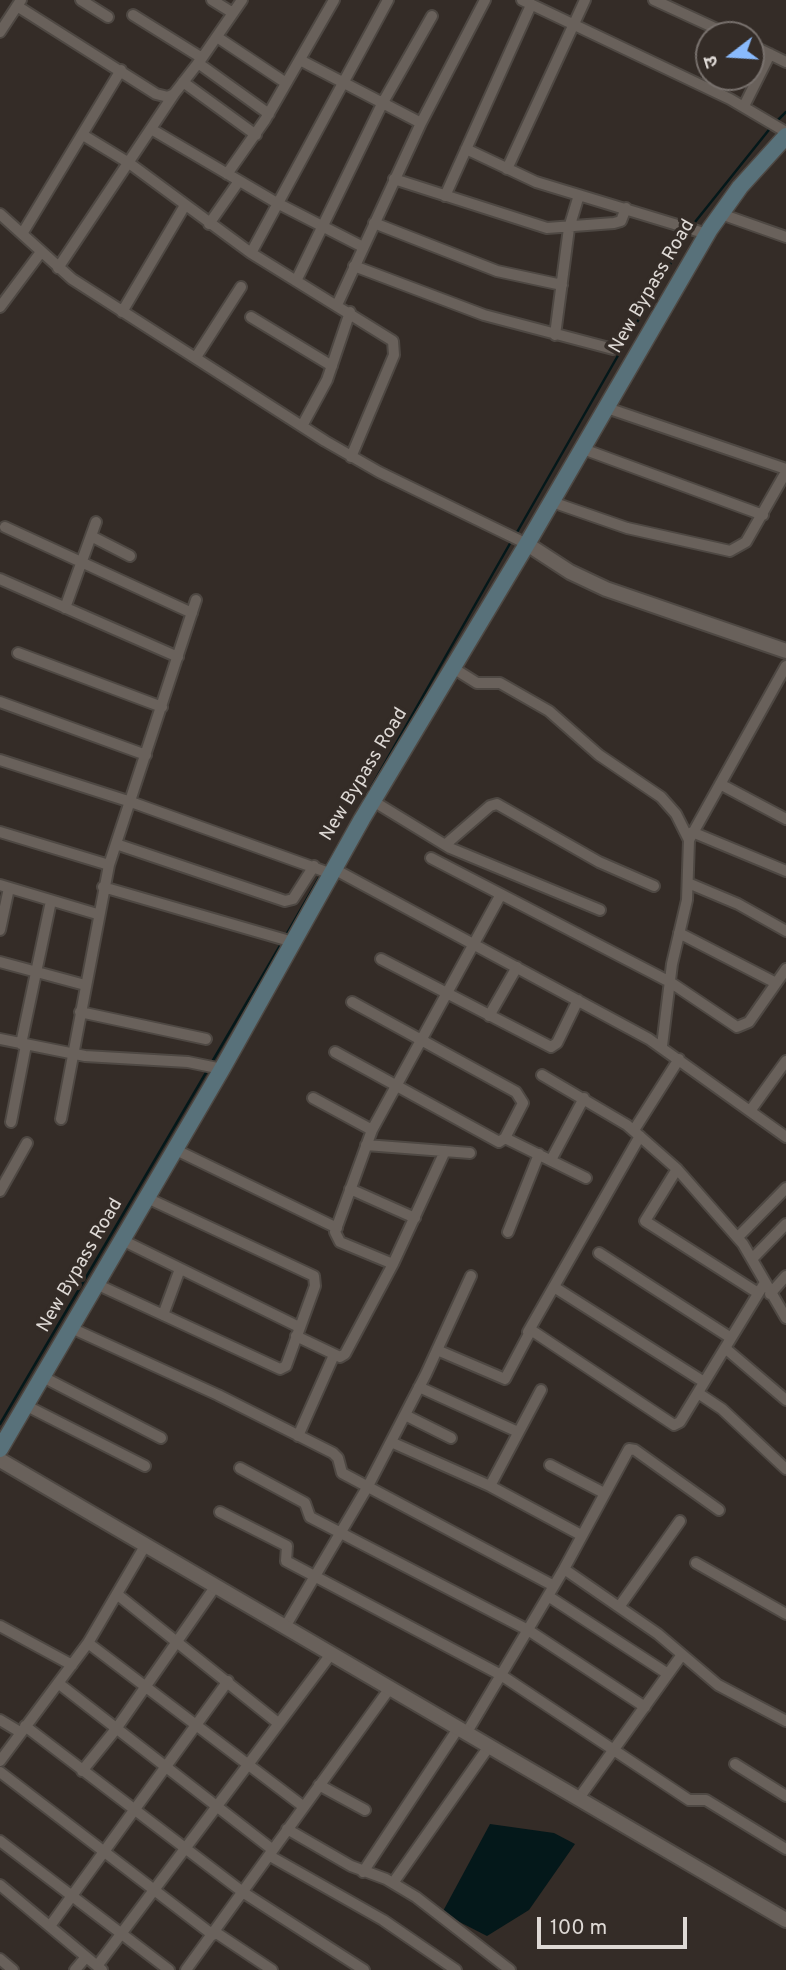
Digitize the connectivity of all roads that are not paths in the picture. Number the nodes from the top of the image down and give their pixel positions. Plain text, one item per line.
1 (81, 0) edge
2 (212, 0) edge
3 (242, 0) edge
4 (334, 0) edge
5 (388, 0) edge
6 (485, 0) edge
7 (585, 0) edge
8 (654, 0) edge
9 (527, 2) edge
10 (19, 3) edge
11 (233, 13) junction
12 (133, 15) dead end
13 (432, 16) dead end
14 (108, 17) dead end
15 (700, 21) edge
16 (571, 25) junction
17 (0, 32) edge
18 (217, 37) junction
19 (765, 52) edge
20 (770, 54) junction
21 (200, 61) junction
22 (300, 61) junction
23 (786, 62) edge
24 (121, 70) junction
25 (183, 82) junction
26 (286, 83) junction
27 (342, 83) junction
28 (174, 94) junction
29 (382, 104) junction
30 (744, 106) junction
31 (269, 114) junction
32 (421, 123) junction
33 (151, 129) junction
34 (782, 130) edge
35 (83, 135) junction
36 (256, 135) junction
37 (466, 149) junction
38 (128, 163) junction
39 (507, 169) junction
40 (227, 174) junction
41 (394, 179) junction
42 (239, 181) junction
43 (579, 195) junction
44 (445, 196) junction
45 (277, 203) junction
46 (184, 207) junction
47 (626, 208) junction
48 (0, 214) edge
49 (720, 214) junction
50 (374, 223) junction
51 (209, 224) junction
52 (323, 226) junction
53 (569, 228) junction
54 (698, 230) junction
55 (22, 234) junction
56 (786, 237) edge
57 (363, 247) junction
58 (41, 252) junction
59 (251, 254) junction
60 (354, 266) junction
61 (58, 268) junction
62 (296, 281) junction
63 (562, 285) junction
64 (241, 287) dead end
65 (337, 305) junction
66 (0, 307) edge
67 (122, 312) junction
68 (350, 312) junction
69 (251, 317) dead end
70 (555, 335) junction
71 (613, 349) dead end
72 (196, 357) junction
73 (332, 366) junction
74 (607, 408) junction
75 (302, 426) junction
76 (583, 449) junction
77 (351, 457) junction
78 (786, 471) edge
79 (552, 502) junction
80 (763, 515) junction
81 (96, 522) dead end
82 (5, 527) dead end
83 (91, 536) junction
84 (518, 540) junction
85 (130, 556) dead end
86 (82, 562) junction
87 (0, 579) edge
88 (196, 600) dead end
89 (65, 608) junction
90 (192, 613) junction
91 (786, 651) edge
92 (18, 653) dead end
93 (178, 657) junction
94 (786, 666) edge
95 (453, 668) junction
96 (0, 702) edge
97 (162, 707) junction
98 (146, 755) junction
99 (0, 760) edge
100 (720, 784) junction
101 (373, 801) junction
102 (131, 802) junction
103 (786, 819) edge
104 (0, 832) edge
105 (691, 836) junction
106 (116, 844) junction
107 (445, 845) junction
108 (431, 859) dead end
109 (109, 864) junction
110 (325, 869) junction
111 (786, 871) edge
112 (688, 883) junction
113 (5, 886) edge
114 (654, 886) dead end
115 (103, 887) junction
116 (500, 896) junction
117 (51, 901) junction
118 (600, 910) dead end
119 (97, 914) junction
120 (0, 930) edge
121 (786, 931) edge
122 (679, 933) junction
123 (286, 939) junction
124 (474, 944) junction
125 (382, 959) dead end
126 (0, 962) edge
127 (517, 967) junction
128 (786, 969) edge
129 (35, 971) junction
130 (670, 982) junction
131 (776, 983) junction
132 (85, 985) junction
133 (447, 995) junction
134 (578, 1000) junction
135 (352, 1002) dead end
136 (80, 1012) junction
137 (489, 1016) junction
138 (206, 1039) dead end
139 (0, 1040) edge
140 (423, 1042) junction
141 (24, 1044) junction
142 (662, 1046) junction
143 (335, 1052) dead end
144 (72, 1054) junction
145 (679, 1059) junction
146 (786, 1060) edge
147 (212, 1067) junction
148 (542, 1075) dead end
149 (397, 1086) junction
150 (313, 1098) dead end
151 (584, 1098) junction
152 (750, 1111) junction
153 (61, 1119) dead end
154 (11, 1122) dead end
155 (372, 1130) junction
156 (637, 1133) junction
157 (786, 1137) edge
158 (505, 1138) junction
159 (27, 1143) dead end
160 (366, 1145) junction
161 (174, 1149) junction
162 (445, 1151) junction
163 (470, 1153) dead end
164 (539, 1154) junction
165 (551, 1160) junction
166 (677, 1169) junction
167 (586, 1178) dead end
168 (786, 1188) edge
169 (351, 1189) junction
170 (0, 1191) edge
171 (145, 1197) junction
172 (415, 1218) junction
173 (786, 1224) edge
174 (337, 1228) junction
175 (508, 1233) dead end
176 (738, 1237) junction
177 (120, 1239) junction
178 (599, 1253) dead end
179 (753, 1258) junction
180 (393, 1264) junction
181 (180, 1269) junction
182 (471, 1276) dead end
183 (786, 1276) edge
184 (94, 1283) junction
185 (554, 1287) junction
186 (764, 1290) junction
187 (163, 1314) junction
188 (786, 1318) edge
189 (69, 1327) junction
190 (298, 1332) junction
191 (528, 1332) junction
192 (731, 1338) junction
193 (725, 1349) junction
194 (437, 1350) junction
195 (334, 1355) junction
196 (41, 1377) junction
197 (704, 1382) junction
198 (419, 1387) junction
199 (541, 1390) dead end
200 (698, 1393) junction
201 (786, 1400) edge
202 (25, 1405) junction
203 (405, 1415) junction
204 (518, 1432) junction
205 (298, 1436) junction
206 (161, 1438) dead end
207 (451, 1438) dead end
208 (391, 1442) junction
209 (0, 1449) edge
210 (0, 1460) edge
211 (550, 1465) dead end
212 (145, 1466) dead end
213 (240, 1468) dead end
214 (786, 1469) edge
215 (368, 1486) junction
216 (490, 1486) junction
217 (604, 1493) junction
218 (719, 1510) dead end
219 (220, 1512) dead end
220 (680, 1521) dead end
221 (342, 1532) junction
222 (581, 1535) junction
223 (145, 1546) junction
224 (696, 1563) dead end
225 (564, 1569) junction
226 (315, 1576) junction
227 (215, 1587) junction
228 (551, 1591) junction
229 (118, 1595) junction
230 (619, 1607) junction
231 (786, 1614) edge
232 (0, 1626) edge
233 (285, 1628) junction
234 (528, 1630) junction
235 (177, 1642) junction
236 (88, 1643) junction
237 (331, 1654) junction
238 (681, 1656) junction
239 (72, 1665) junction
240 (668, 1674) junction
241 (500, 1675) junction
242 (228, 1681) junction
243 (58, 1683) junction
244 (147, 1686) junction
245 (390, 1688) junction
246 (645, 1707) junction
247 (0, 1720) edge
248 (786, 1721) edge
249 (196, 1723) junction
250 (278, 1723) junction
251 (22, 1729) junction
252 (116, 1729) junction
253 (463, 1730) junction
254 (490, 1745) junction
255 (615, 1750) junction
256 (0, 1761) edge
257 (247, 1764) junction
258 (735, 1764) dead end
259 (165, 1766) junction
260 (82, 1771) junction
261 (0, 1772) edge
262 (319, 1785) junction
263 (786, 1796) edge
264 (579, 1797) junction
265 (217, 1805) junction
266 (304, 1807) junction
267 (136, 1810) junction
268 (365, 1810) dead end
269 (287, 1829) junction
270 (0, 1841) edge
271 (186, 1848) junction
272 (786, 1849) edge
273 (104, 1852) junction
274 (272, 1853) junction
275 (363, 1872) junction
276 (393, 1883) junction
277 (0, 1885) edge
278 (155, 1891) junction
279 (244, 1893) junction
280 (72, 1895) junction
281 (786, 1920) edge
282 (50, 1926) junction
283 (122, 1933) junction
284 (214, 1933) junction
285 (86, 1957) junction
286 (0, 1959) edge
287 (100, 1968) edge
288 (13, 1970) edge
289 (75, 1970) edge
290 (169, 1970) edge
291 (186, 1970) edge
292 (272, 1970) edge
293 (364, 1970) edge
294 (456, 1970) edge
295 (510, 1970) edge

1 - 14 street
2 - 11 street
3 - 11 street
4 - 22 street
5 - 27 street
6 - 32 street
7 - 16 street
8 - 15 street
9 - 16 street
9 - 37 street
10 - 17 street
10 - 24 street
11 - 18 street
12 - 21 street
13 - 29 street
16 - 30 street
16 - 39 street
18 - 21 street
18 - 26 street
19 - 20 street
20 - 23 street
20 - 30 street
21 - 25 street
21 - 31 street
22 - 26 street
22 - 27 street
24 - 28 street
24 - 35 street
25 - 28 street
25 - 36 street
26 - 31 street
27 - 29 street
27 - 45 street
28 - 33 street
29 - 32 street
29 - 52 street
30 - 34 street
31 - 36 street
32 - 41 street
33 - 38 street
33 - 40 street
34 - 49 main road, New Bypass Road
35 - 38 street
35 - 55 street
36 - 40 street
37 - 39 street
37 - 44 street
38 - 46 street
38 - 61 street
39 - 43 street
40 - 42 street
41 - 44 street
41 - 50 street
42 - 45 street
42 - 51 street
43 - 47 street
43 - 53 street
44 - 53 street
45 - 52 street
45 - 59 street
46 - 51 street
46 - 67 street
47 - 53 street
47 - 54 street
48 - 55 street
49 - 54 main road, New Bypass Road
49 - 56 street
50 - 57 street
50 - 63 street
51 - 59 street
52 - 57 street
52 - 62 street
53 - 63 street
54 - 74 main road, New Bypass Road
55 - 58 street
57 - 60 street
58 - 61 street
58 - 66 street
59 - 62 street
60 - 65 street
60 - 70 street
61 - 67 street
62 - 65 street
63 - 70 street
64 - 72 street
65 - 68 street
67 - 72 street
68 - 73 street
68 - 77 street
69 - 73 street
70 - 71 street
72 - 75 street
73 - 75 street
74 - 76 main road, New Bypass Road
74 - 78 street
75 - 77 street
76 - 79 main road, New Bypass Road
76 - 80 street
77 - 84 street
78 - 80 street
79 - 80 street
79 - 84 main road, New Bypass Road
81 - 83 street
82 - 86 street
83 - 85 street
83 - 86 street
84 - 91 street
84 - 95 main road, New Bypass Road
86 - 89 street
86 - 90 street
87 - 89 street
88 - 90 street
89 - 93 street
90 - 93 street
92 - 97 street
93 - 97 street
94 - 100 street
95 - 101 main road, New Bypass Road
95 - 105 street
96 - 98 street
97 - 98 street
98 - 102 street
99 - 102 street
100 - 103 street
100 - 105 street
101 - 107 street
101 - 110 main road, New Bypass Road
102 - 106 street
102 - 110 street
104 - 109 street
105 - 111 street
105 - 112 street
106 - 109 street
106 - 110 street
107 - 114 street
107 - 118 street
108 - 116 street
109 - 115 street
110 - 123 main road, New Bypass Road
110 - 124 street
112 - 121 street
112 - 122 street
113 - 117 street
113 - 120 street
115 - 119 street
115 - 123 street
116 - 124 street
116 - 130 street
117 - 119 street
117 - 129 street
119 - 132 street
122 - 130 street
122 - 131 street
123 - 147 main road, New Bypass Road
124 - 127 street
124 - 133 street
125 - 133 street
126 - 129 street
127 - 134 street
127 - 137 street
128 - 131 street
129 - 132 street
129 - 141 street
130 - 131 street
130 - 142 street
132 - 136 street
133 - 137 street
133 - 140 street
134 - 137 street
134 - 142 street
135 - 140 street
136 - 138 street
136 - 144 street
139 - 141 street
140 - 149 street
140 - 158 street
141 - 144 street
141 - 154 street
142 - 145 street
143 - 149 street
144 - 147 street
144 - 153 street
145 - 152 street
145 - 156 street
146 - 152 street
147 - 161 main road, New Bypass Road
148 - 151 street
149 - 155 street
149 - 158 street
150 - 155 street
151 - 156 street
151 - 165 street
152 - 157 street
155 - 160 street
156 - 166 street
156 - 185 street
158 - 164 street
159 - 170 street
160 - 162 street
160 - 169 street
161 - 171 main road, New Bypass Road
161 - 174 street
162 - 163 street
162 - 172 street
164 - 165 street
164 - 175 street
165 - 167 street
166 - 176 street
166 - 186 street
168 - 176 street
169 - 172 street
169 - 174 street
171 - 177 main road, New Bypass Road
171 - 190 street
172 - 180 street
173 - 179 street
174 - 180 street
176 - 179 street
177 - 181 street
177 - 184 main road, New Bypass Road
178 - 192 street
179 - 186 street
180 - 195 street
181 - 187 street
181 - 190 street
182 - 194 street
183 - 186 street
184 - 187 street
184 - 189 main road, New Bypass Road
185 - 191 street
185 - 197 street
186 - 188 street
186 - 192 street
187 - 190 street
189 - 196 main road, New Bypass Road
189 - 205 street
190 - 195 street
191 - 194 street
191 - 200 street
192 - 193 street
193 - 197 street
193 - 201 street
194 - 198 street
195 - 205 street
196 - 202 main road, New Bypass Road
196 - 206 street
197 - 200 street
198 - 203 street
198 - 204 street
199 - 204 street
200 - 214 street
202 - 209 main road, New Bypass Road
202 - 212 street
203 - 207 street
203 - 208 street
204 - 216 street
205 - 215 street
208 - 215 street
208 - 216 street
210 - 223 street
211 - 217 street
213 - 221 street
215 - 221 street
215 - 228 street
216 - 222 street
217 - 218 street
217 - 222 street
219 - 226 street
220 - 230 street
221 - 226 street
221 - 234 street
222 - 225 street
223 - 227 street
223 - 229 street
224 - 231 street
225 - 228 street
225 - 230 street
226 - 233 street
226 - 241 street
227 - 233 street
227 - 235 street
228 - 234 street
228 - 240 street
229 - 235 street
229 - 236 street
230 - 238 street
232 - 239 street
233 - 237 street
234 - 241 street
234 - 246 street
235 - 242 street
235 - 244 street
236 - 239 street
236 - 244 street
237 - 245 street
237 - 250 street
238 - 240 street
238 - 248 street
239 - 243 street
240 - 246 street
241 - 253 street
241 - 255 street
242 - 249 street
242 - 250 street
243 - 251 street
243 - 252 street
244 - 249 street
244 - 252 street
245 - 253 street
245 - 262 street
246 - 255 street
247 - 251 street
249 - 257 street
249 - 259 street
250 - 257 street
251 - 256 street
251 - 260 street
252 - 259 street
252 - 260 street
253 - 254 street
253 - 275 street
254 - 264 street
254 - 276 street
255 - 264 street
255 - 272 street
257 - 265 street
257 - 266 street
258 - 263 street
259 - 265 street
259 - 267 street
260 - 267 street
261 - 273 street
262 - 266 street
262 - 268 street
264 - 281 street
265 - 271 street
265 - 274 street
266 - 269 street
267 - 271 street
267 - 273 street
269 - 274 street
269 - 275 street
270 - 280 street
271 - 278 street
271 - 279 street
273 - 278 street
273 - 280 street
274 - 279 street
274 - 294 street
275 - 276 street
276 - 295 street
277 - 282 street
278 - 283 street
278 - 284 street
279 - 284 street
279 - 293 street
280 - 282 street
280 - 283 street
282 - 285 street
283 - 287 street
283 - 290 street
284 - 291 street
284 - 292 street
285 - 287 street
285 - 289 street
286 - 288 street

